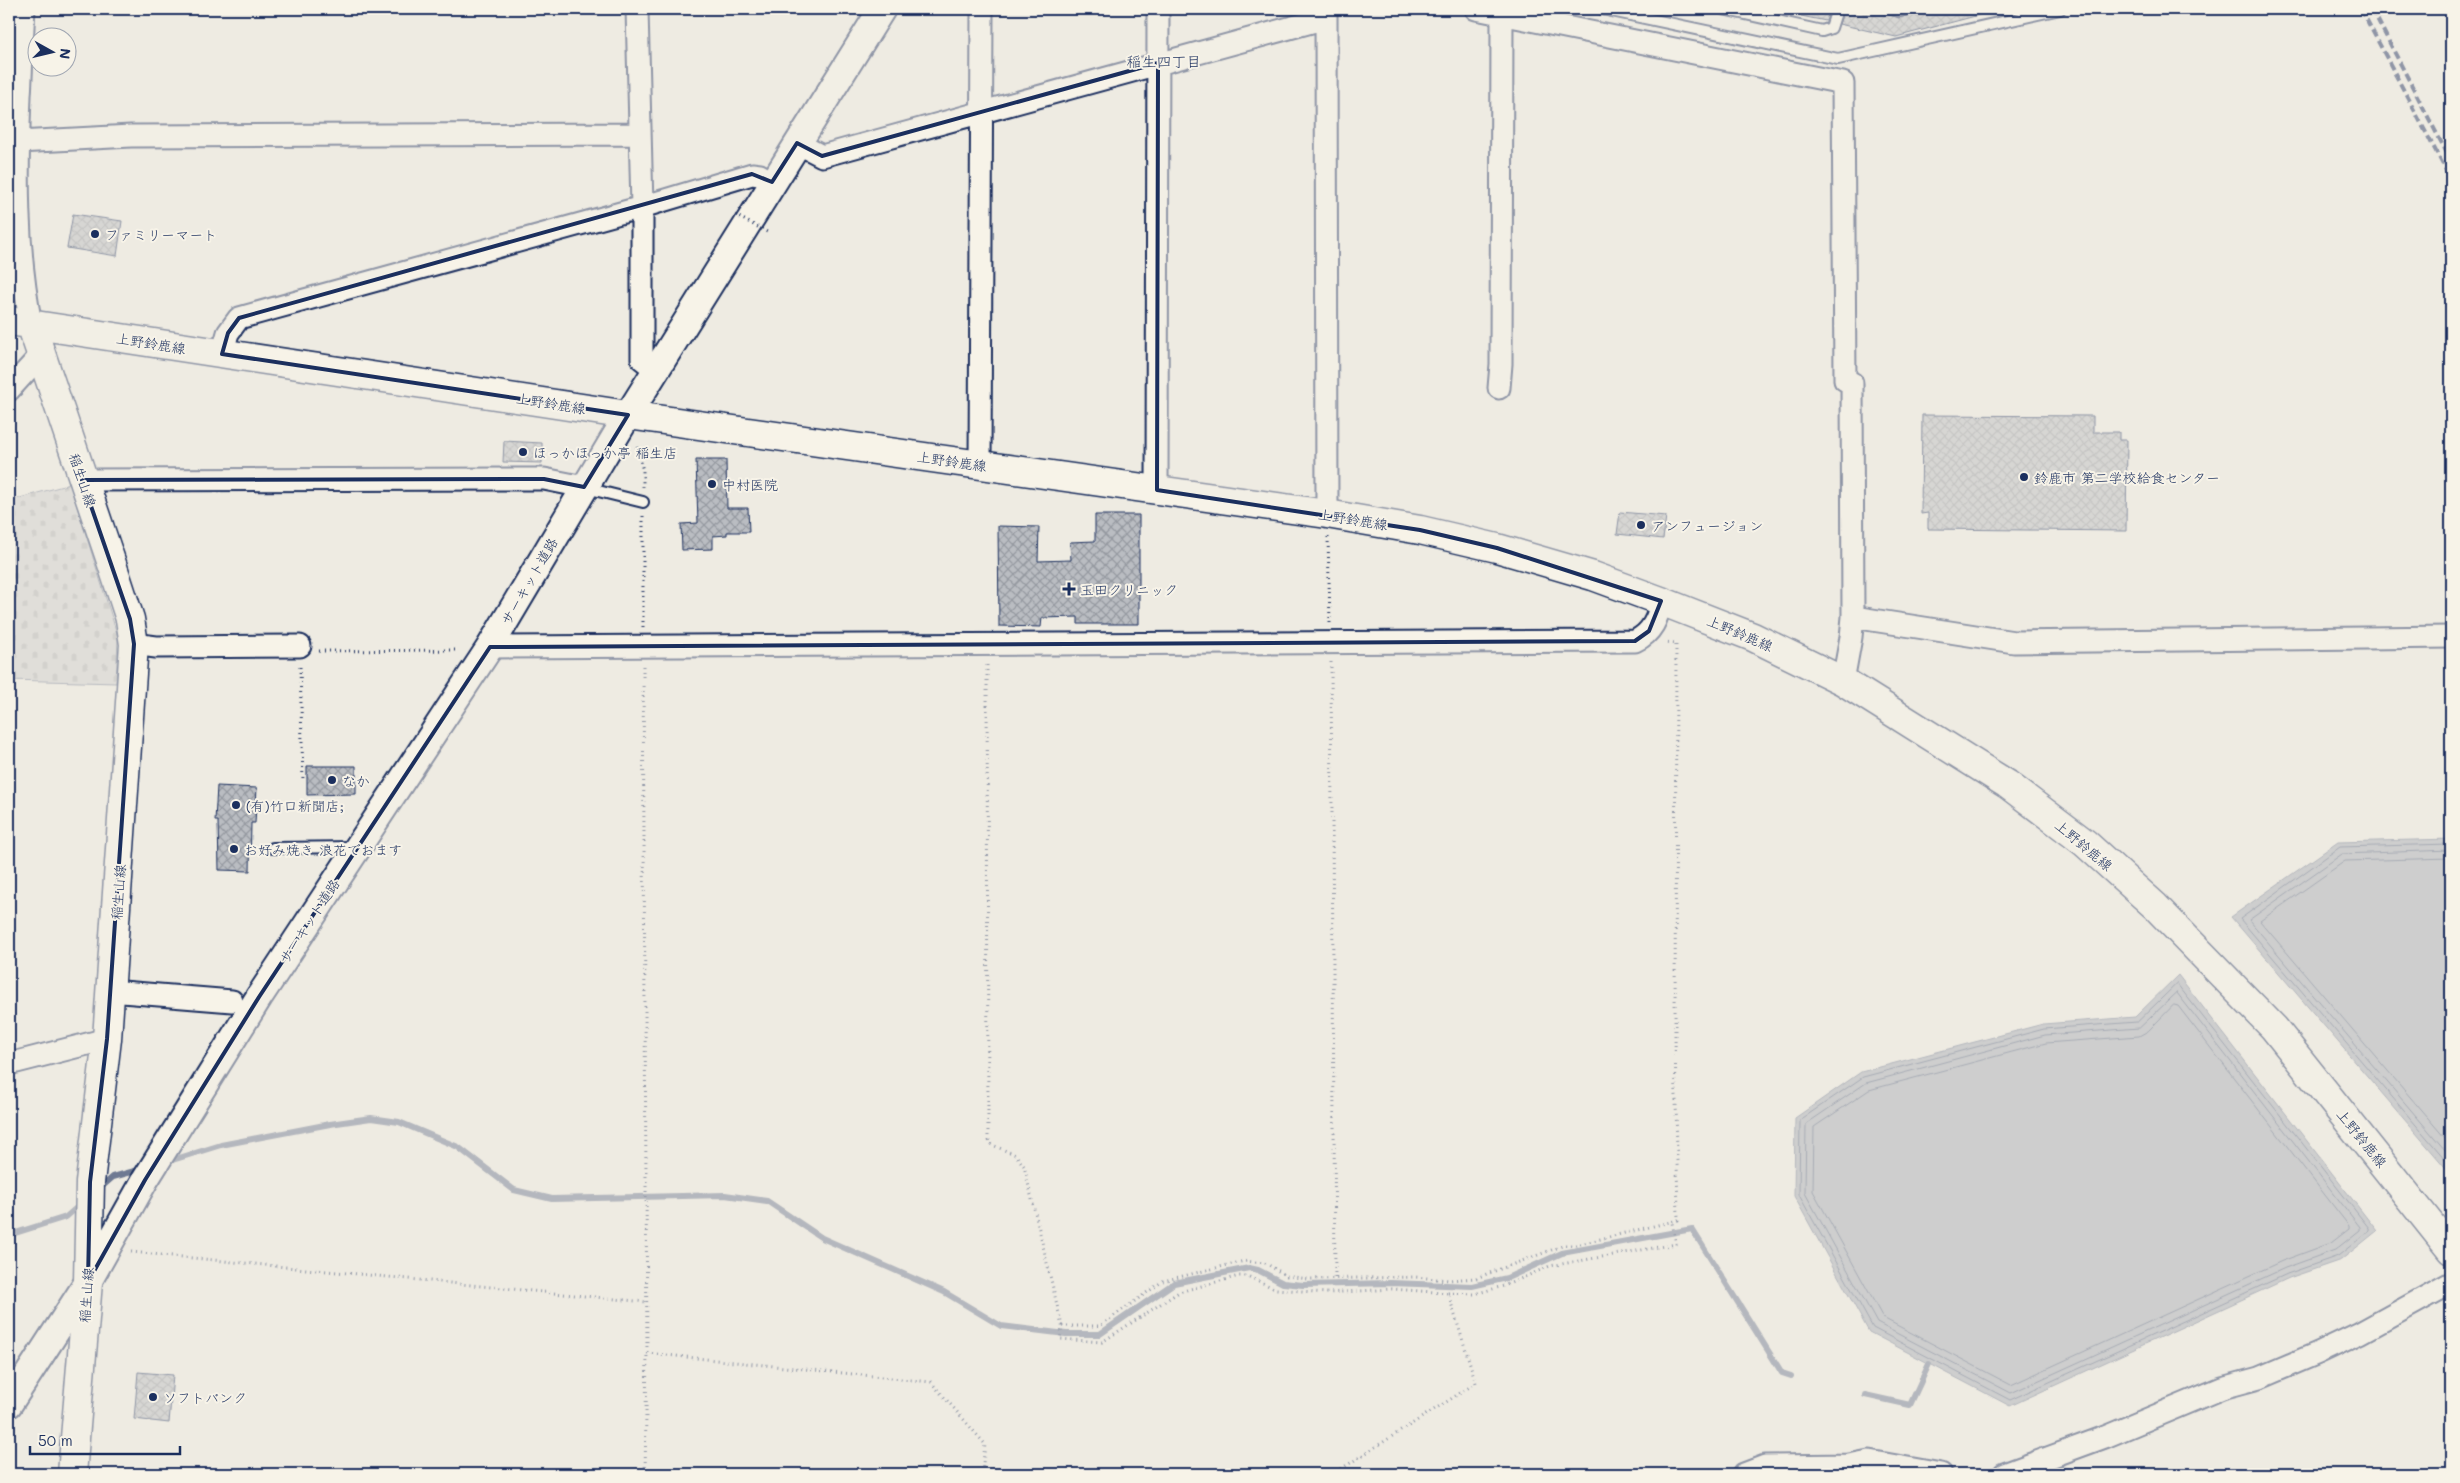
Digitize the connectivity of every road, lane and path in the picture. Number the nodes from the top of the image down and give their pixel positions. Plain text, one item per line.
1 (24, 9) edge
2 (637, 9) edge
3 (882, 9) edge
4 (982, 9) edge
5 (1158, 9) edge
6 (1476, 9) edge
7 (1602, 9) edge
8 (1723, 9) edge
9 (1837, 9) edge
10 (1891, 9) edge
11 (1906, 9) edge
12 (2060, 9) edge
13 (1326, 13) edge
14 (1502, 14) junction
15 (1158, 63) junction
16 (983, 112) junction
17 (639, 134) junction
18 (18, 142) junction
19 (797, 143) junction
20 (772, 182) junction
21 (642, 207) junction
22 (735, 215) dead end
23 (767, 232) dead end
24 (14, 252) edge
25 (20, 323) edge
26 (222, 354) junction
27 (40, 356) junction
28 (656, 370) junction
29 (1499, 388) dead end
30 (9, 390) edge
31 (628, 415) junction
32 (980, 465) junction
33 (82, 480) junction
34 (584, 487) junction
35 (1157, 490) junction
36 (643, 502) junction
37 (1328, 514) junction
38 (1661, 601) junction
39 (1852, 617) junction
40 (1646, 633) junction
41 (2451, 638) edge
42 (1330, 642) junction
43 (134, 644) junction
44 (642, 646) junction
45 (986, 646) junction
46 (490, 647) junction
47 (300, 648) junction
48 (458, 650) dead end
49 (1843, 681) junction
50 (303, 781) dead end
51 (357, 847) junction
52 (273, 848) dead end
53 (110, 990) junction
54 (232, 1001) dead end
55 (107, 1039) junction
56 (9, 1064) edge
57 (1672, 1223) junction
58 (106, 1250) junction
59 (2451, 1250) edge
60 (1335, 1279) junction
61 (88, 1282) junction
62 (2451, 1283) edge
63 (1448, 1293) junction
64 (646, 1302) junction
65 (1061, 1327) junction
66 (647, 1353) junction
67 (9, 1404) edge
68 (72, 1474) edge
69 (645, 1474) edge
70 (982, 1474) edge
71 (1333, 1474) edge
72 (1744, 1474) edge
73 (1941, 1474) edge
74 (2004, 1474) edge

1 - 18 street
2 - 17 street
3 - 19 street, サーキット道路
4 - 16 street
5 - 15 street
6 - 14 street
7 - 12 lane
8 - 9 lane
10 - 11 lane
13 - 15 street
13 - 37 street
14 - 29 street
14 - 39 street
15 - 16 street
15 - 35 street
16 - 19 street
16 - 32 street
17 - 18 street
17 - 21 street
18 - 24 street
19 - 20 street, サーキット道路
20 - 21 street
20 - 28 street, サーキット道路
21 - 26 street
21 - 28 street
22 - 23 path, bridge
24 - 25 street
25 - 26 main road, 上野鈴鹿線
25 - 27 main road, 稲生山線
26 - 31 main road, 上野鈴鹿線
27 - 30 street
27 - 33 main road, 稲生山線
28 - 31 street, サーキット道路
31 - 32 main road, 上野鈴鹿線
31 - 34 street, サーキット道路
31 - 36 path
32 - 35 main road, 上野鈴鹿線
33 - 34 street
33 - 43 main road, 稲生山線
34 - 36 lane
34 - 46 street, サーキット道路
35 - 37 main road, 上野鈴鹿線
36 - 44 path
37 - 38 main road, 上野鈴鹿線
37 - 42 path
38 - 40 street
38 - 49 main road, 上野鈴鹿線
39 - 41 street
39 - 49 street
40 - 42 street
40 - 57 path
42 - 45 street
42 - 60 path
43 - 47 street
43 - 53 main road, 稲生山線
44 - 45 street
44 - 46 street
44 - 64 path
45 - 65 path
46 - 51 street, サーキット道路
47 - 48 path
47 - 50 path
49 - 59 main road, 上野鈴鹿線
51 - 52 lane
51 - 58 street, サーキット道路
53 - 54 street
53 - 55 main road, 稲生山線
55 - 56 street
55 - 61 main road, 稲生山線
57 - 60 path
57 - 63 path
58 - 61 street, サーキット道路
58 - 64 path
60 - 65 path
61 - 67 street, サーキット道路
61 - 68 main road, 稲生山線
62 - 74 street
63 - 65 path
63 - 71 path
64 - 66 path
66 - 69 path
66 - 70 path
72 - 73 street

